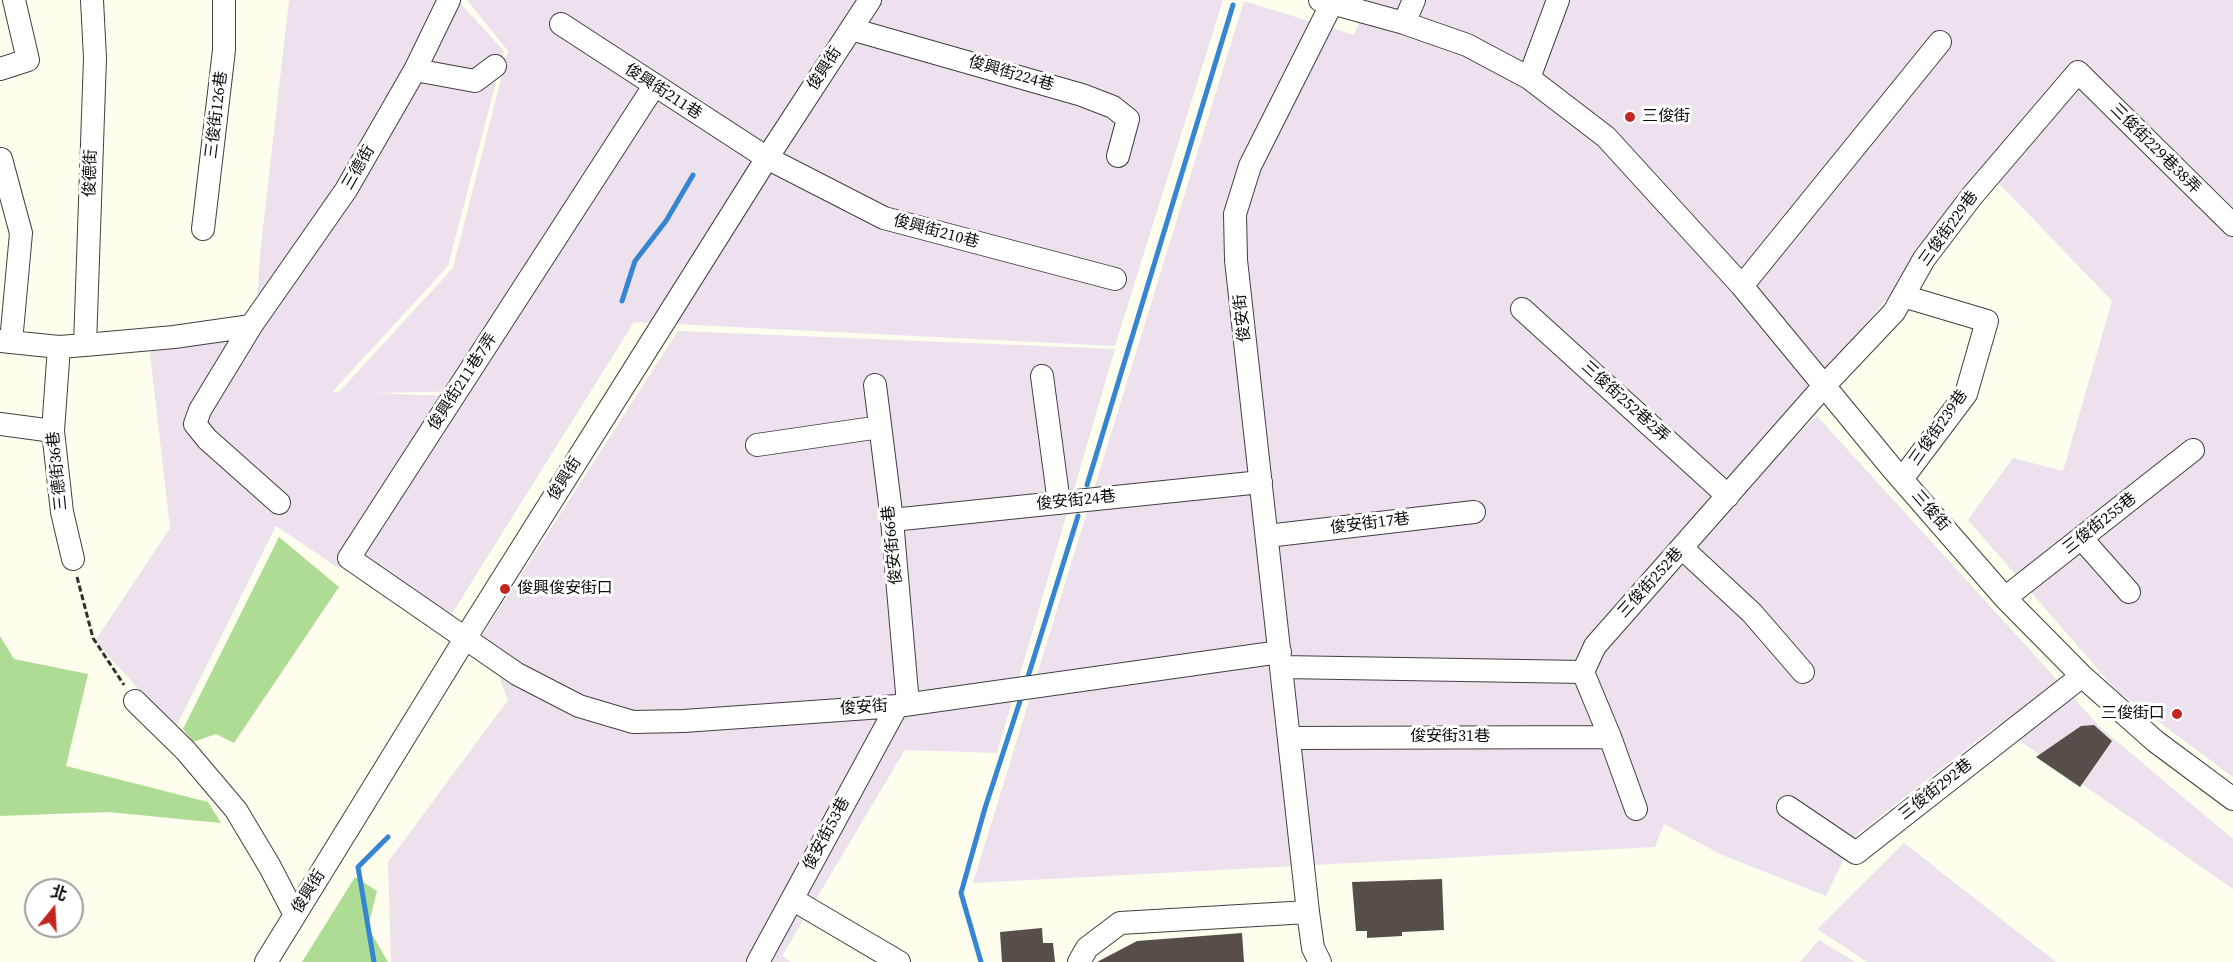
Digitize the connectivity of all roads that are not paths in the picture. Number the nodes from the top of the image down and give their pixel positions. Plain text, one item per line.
1 (14, 0) edge
2 (92, 0) edge
3 (224, 0) edge
4 (449, 0) edge
5 (870, 0) edge
6 (1414, 0) edge
7 (1558, 0) edge
8 (1326, 2) edge
9 (1404, 23) junction
10 (561, 24) dead end
11 (851, 29) junction
12 (1940, 42) dead end
13 (495, 66) dead end
14 (0, 69) edge
15 (415, 70) junction
16 (2078, 72) joint
17 (1529, 78) junction
18 (654, 86) junction
19 (1118, 156) dead end
20 (767, 158) junction
21 (1, 159) edge
22 (2233, 225) edge
23 (203, 229) dead end
24 (1115, 279) dead end
25 (1742, 286) junction
26 (1903, 296) junction
27 (1522, 309) dead end
28 (251, 326) junction
29 (6, 342) edge
30 (85, 345) junction
31 (59, 347) junction
32 (1042, 376) dead end
33 (875, 385) dead end
34 (1823, 387) junction
35 (0, 424) edge
36 (880, 428) junction
37 (53, 431) junction
38 (757, 445) dead end
39 (2193, 450) dead end
40 (1902, 479) junction
41 (1261, 482) junction
42 (1728, 495) junction
43 (279, 503) dead end
44 (1059, 503) junction
45 (1474, 512) dead end
46 (892, 519) junction
47 (1267, 536) junction
48 (2082, 539) junction
49 (1682, 548) junction
50 (73, 559) road end
51 (2129, 592) dead end
52 (2005, 598) junction
53 (465, 639) junction
54 (1281, 660) junction
55 (1583, 672) junction
56 (1803, 672) dead end
57 (2082, 676) junction
58 (135, 701) road end
59 (902, 705) junction
60 (1610, 737) junction
61 (1290, 738) junction
62 (2233, 799) edge
63 (1788, 807) dead end
64 (1636, 809) dead end
65 (792, 899) junction
66 (1308, 912) junction
67 (296, 915) junction
68 (266, 962) edge
69 (758, 962) edge
70 (899, 962) edge
71 (1079, 962) edge
72 (1320, 962) edge

1 - 14 street
2 - 30 street, 俊德街
3 - 23 street, 三俊街126巷
4 - 15 street, 三德街
5 - 11 street, 俊興街
6 - 9 street
7 - 17 street
8 - 9 street, 三俊街
8 - 41 street, 俊安街
9 - 17 street, 三俊街
10 - 18 street, 俊興街211巷
11 - 19 street, 俊興街224巷
11 - 20 street, 俊興街
12 - 25 street
13 - 15 street
15 - 28 street, 三德街
16 - 22 street, 三俊街229巷38弄
16 - 26 street, 三俊街229巷
17 - 25 street, 三俊街
18 - 20 street, 俊興街211巷
18 - 53 street, 俊興街211巷7弄
20 - 24 street, 俊興街210巷
20 - 53 street, 俊興街
21 - 29 street
25 - 34 street, 三俊街
26 - 34 street, 三俊街229巷
26 - 40 street, 三俊街239巷
27 - 42 street, 三俊街252巷2弄
28 - 30 street
28 - 43 street, 三德街
29 - 31 street
30 - 31 street
31 - 37 street, 三德街36巷
32 - 44 street
33 - 36 street, 俊安街66巷
34 - 40 street, 三俊街
34 - 42 street, 三俊街252巷
35 - 37 street
36 - 38 street
36 - 46 street, 俊安街66巷
37 - 50 street, 三德街36巷
39 - 48 street, 三俊街255巷
40 - 52 street, 三俊街
41 - 44 street, 俊安街24巷
41 - 47 street, 俊安街
42 - 49 street, 三俊街252巷
44 - 46 street, 俊安街24巷
45 - 47 street, 俊安街17巷
46 - 59 street, 俊安街66巷
47 - 54 street, 俊安街
48 - 51 street
48 - 52 street, 三俊街255巷
49 - 55 street, 三俊街252巷
49 - 56 street
52 - 57 street, 三俊街
53 - 59 street, 俊安街
53 - 67 street, 俊興街
54 - 55 street
54 - 59 street, 俊安街
54 - 61 street, 俊安街
55 - 60 street
57 - 62 street, 三俊街
57 - 63 street, 三俊街292巷
58 - 67 street
59 - 65 street, 俊安街53巷
60 - 61 street, 俊安街31巷
60 - 64 street
61 - 66 street, 俊安街
65 - 69 street, 俊安街53巷
65 - 70 street
66 - 71 street
66 - 72 street, 俊安街
67 - 68 street, 俊興街

